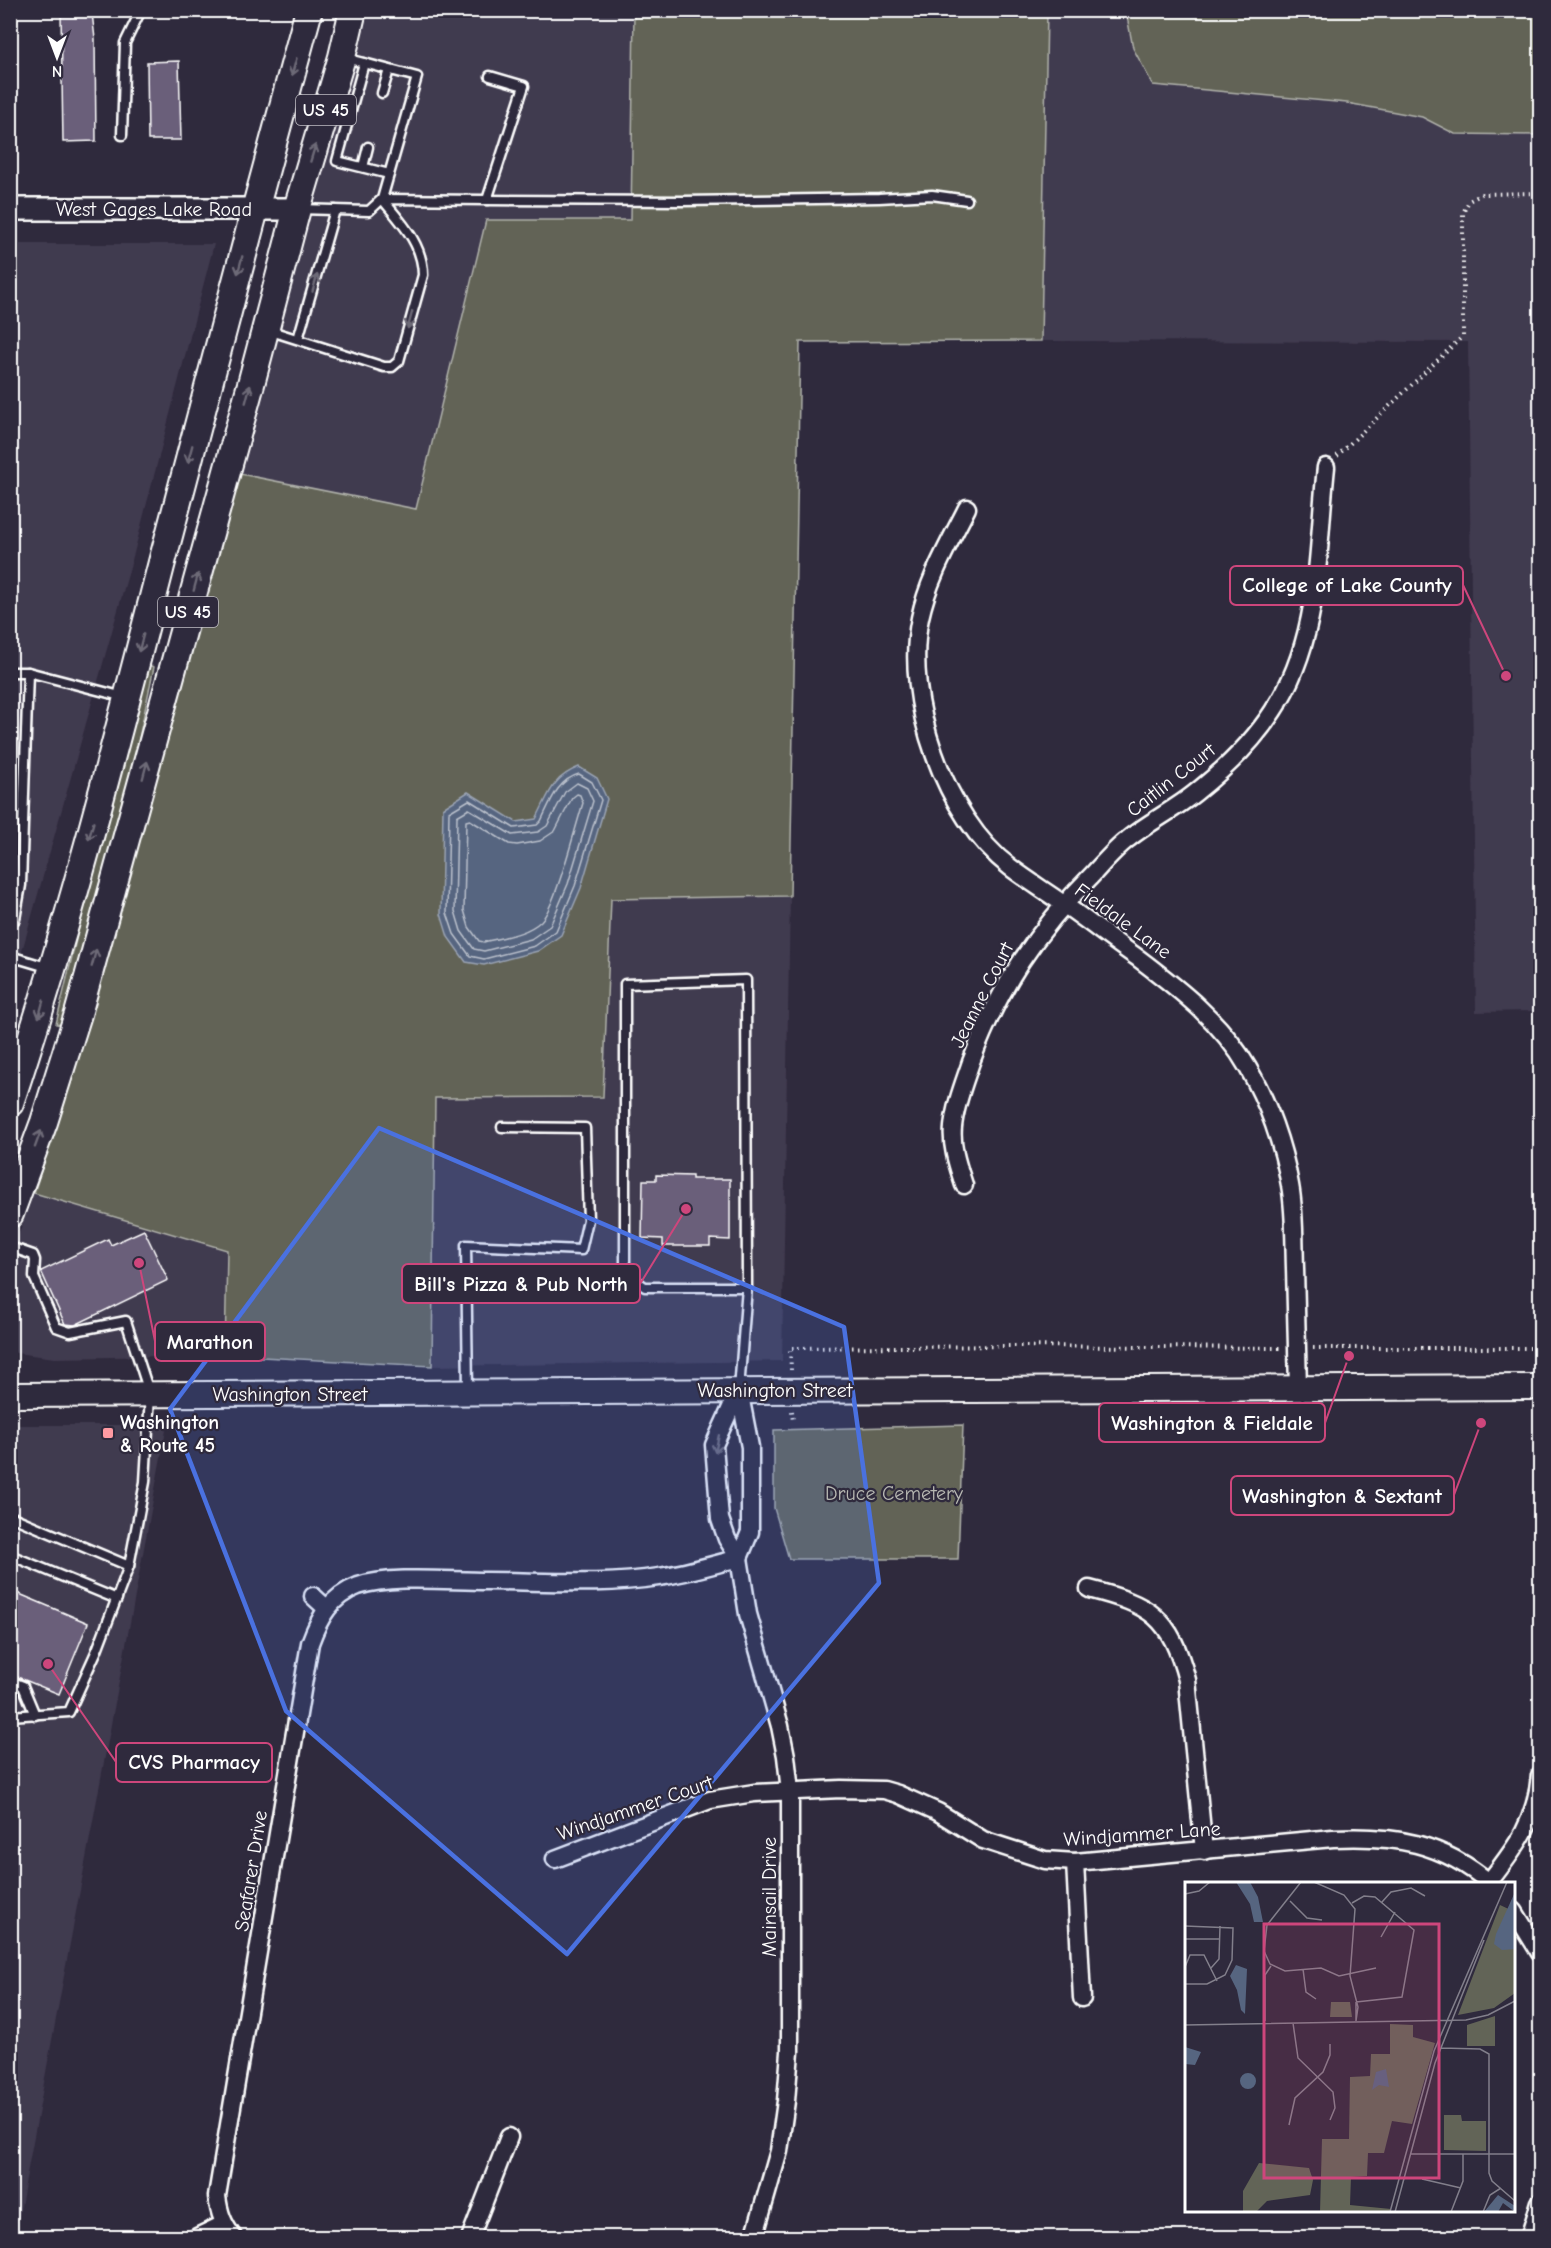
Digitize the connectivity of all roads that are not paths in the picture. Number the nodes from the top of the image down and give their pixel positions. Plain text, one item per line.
1 (141, 10) edge
2 (309, 10) edge
3 (353, 10) edge
4 (353, 60) junction
5 (389, 70) junction
6 (490, 76) dead end
7 (382, 93) dead end
8 (122, 135) dead end
9 (368, 147) dead end
10 (363, 167) junction
11 (389, 174) junction
12 (382, 199) junction
13 (488, 200) junction
14 (968, 200) dead end
15 (10, 209) edge
16 (255, 209) junction
17 (297, 209) junction
18 (335, 210) junction
19 (265, 329) junction
20 (298, 339) junction
21 (1326, 467) road end
22 (967, 508) dead end
23 (10, 672) edge
24 (28, 672) junction
25 (127, 698) junction
26 (1063, 903) junction
27 (10, 919) edge
28 (10, 956) edge
29 (52, 969) junction
30 (10, 1103) edge
31 (502, 1127) dead end
32 (964, 1185) dead end
33 (10, 1214) edge
34 (10, 1247) edge
35 (747, 1287) junction
36 (1540, 1387) edge
37 (1298, 1388) junction
38 (739, 1390) junction
39 (468, 1394) junction
40 (10, 1395) edge
41 (150, 1395) junction
42 (10, 1516) edge
43 (10, 1555) edge
44 (739, 1558) junction
45 (129, 1566) junction
46 (1089, 1589) dead end
47 (314, 1596) dead end
48 (117, 1599) junction
49 (326, 1608) junction
50 (10, 1681) edge
51 (35, 1715) junction
52 (10, 1716) edge
53 (1540, 1776) edge
54 (790, 1791) junction
55 (728, 1797) joint
56 (1204, 1851) junction
57 (555, 1858) dead end
58 (1075, 1862) junction
59 (1489, 1882) edge
60 (1491, 1882) edge
61 (1515, 1913) edge
62 (1540, 1953) edge
63 (1082, 1998) dead end
64 (509, 2138) dead end
65 (1540, 2202) edge
66 (229, 2231) edge
67 (197, 2237) edge
68 (470, 2238) edge
69 (754, 2238) edge
70 (1528, 2238) edge

1 - 8 lane
2 -> 16 main road, US 45
3 - 4 main road, US 45
4 - 5 lane
4 - 10 lane
17 -> 4 main road, US 45
5 - 7 lane
5 - 11 lane
6 - 13 lane
9 - 10 lane
10 - 11 lane
11 - 12 lane
12 - 13 lane
12 - 18 lane
12 -> 20 lane
13 - 14 lane
15 - 16 street, West Gages Lake Road
16 - 17 street, West Gages Lake Road
16 -> 25 main road, US 45
17 - 18 lane
17 - 19 main road, US 45
20 -> 18 lane
19 - 20 lane
33 -> 19 main road, US 45
21 - 26 street, Caitlin Court
22 - 26 street, Fieldale Lane
23 - 24 lane
24 - 25 lane
24 - 27 lane
25 -> 29 main road, US 45
26 - 32 street, Jeanne Court
26 - 37 street, Fieldale Lane
28 - 29 lane
29 -> 30 main road, US 45
31 - 39 lane
34 - 41 lane
35 - 35 lane
35 - 38 lane
36 - 37 main road, Washington Street
37 - 38 main road, Washington Street
38 - 39 main road, Washington Street
38 - 44 street
38 -> 44 street, Mainsail Drive
39 - 41 main road, Washington Street
40 - 41 main road, Washington Street
41 - 45 lane
42 - 45 lane
43 - 48 lane
44 - 49 street, Seafarer Drive
44 - 54 street, Mainsail Drive
45 - 48 lane
46 - 56 street
47 - 49 street
48 - 51 lane
49 - 66 street, Seafarer Drive
50 - 51 lane
51 - 52 lane
53 - 60 street
54 - 55 street, Windjammer Lane
54 - 58 street, Windjammer Lane
54 - 69 street, Mainsail Drive
55 - 57 street, Windjammer Court
56 - 58 street, Windjammer Lane
56 - 59 street, Windjammer Lane
58 - 63 street
61 - 62 street
64 - 68 street
65 - 70 street
66 - 67 street

